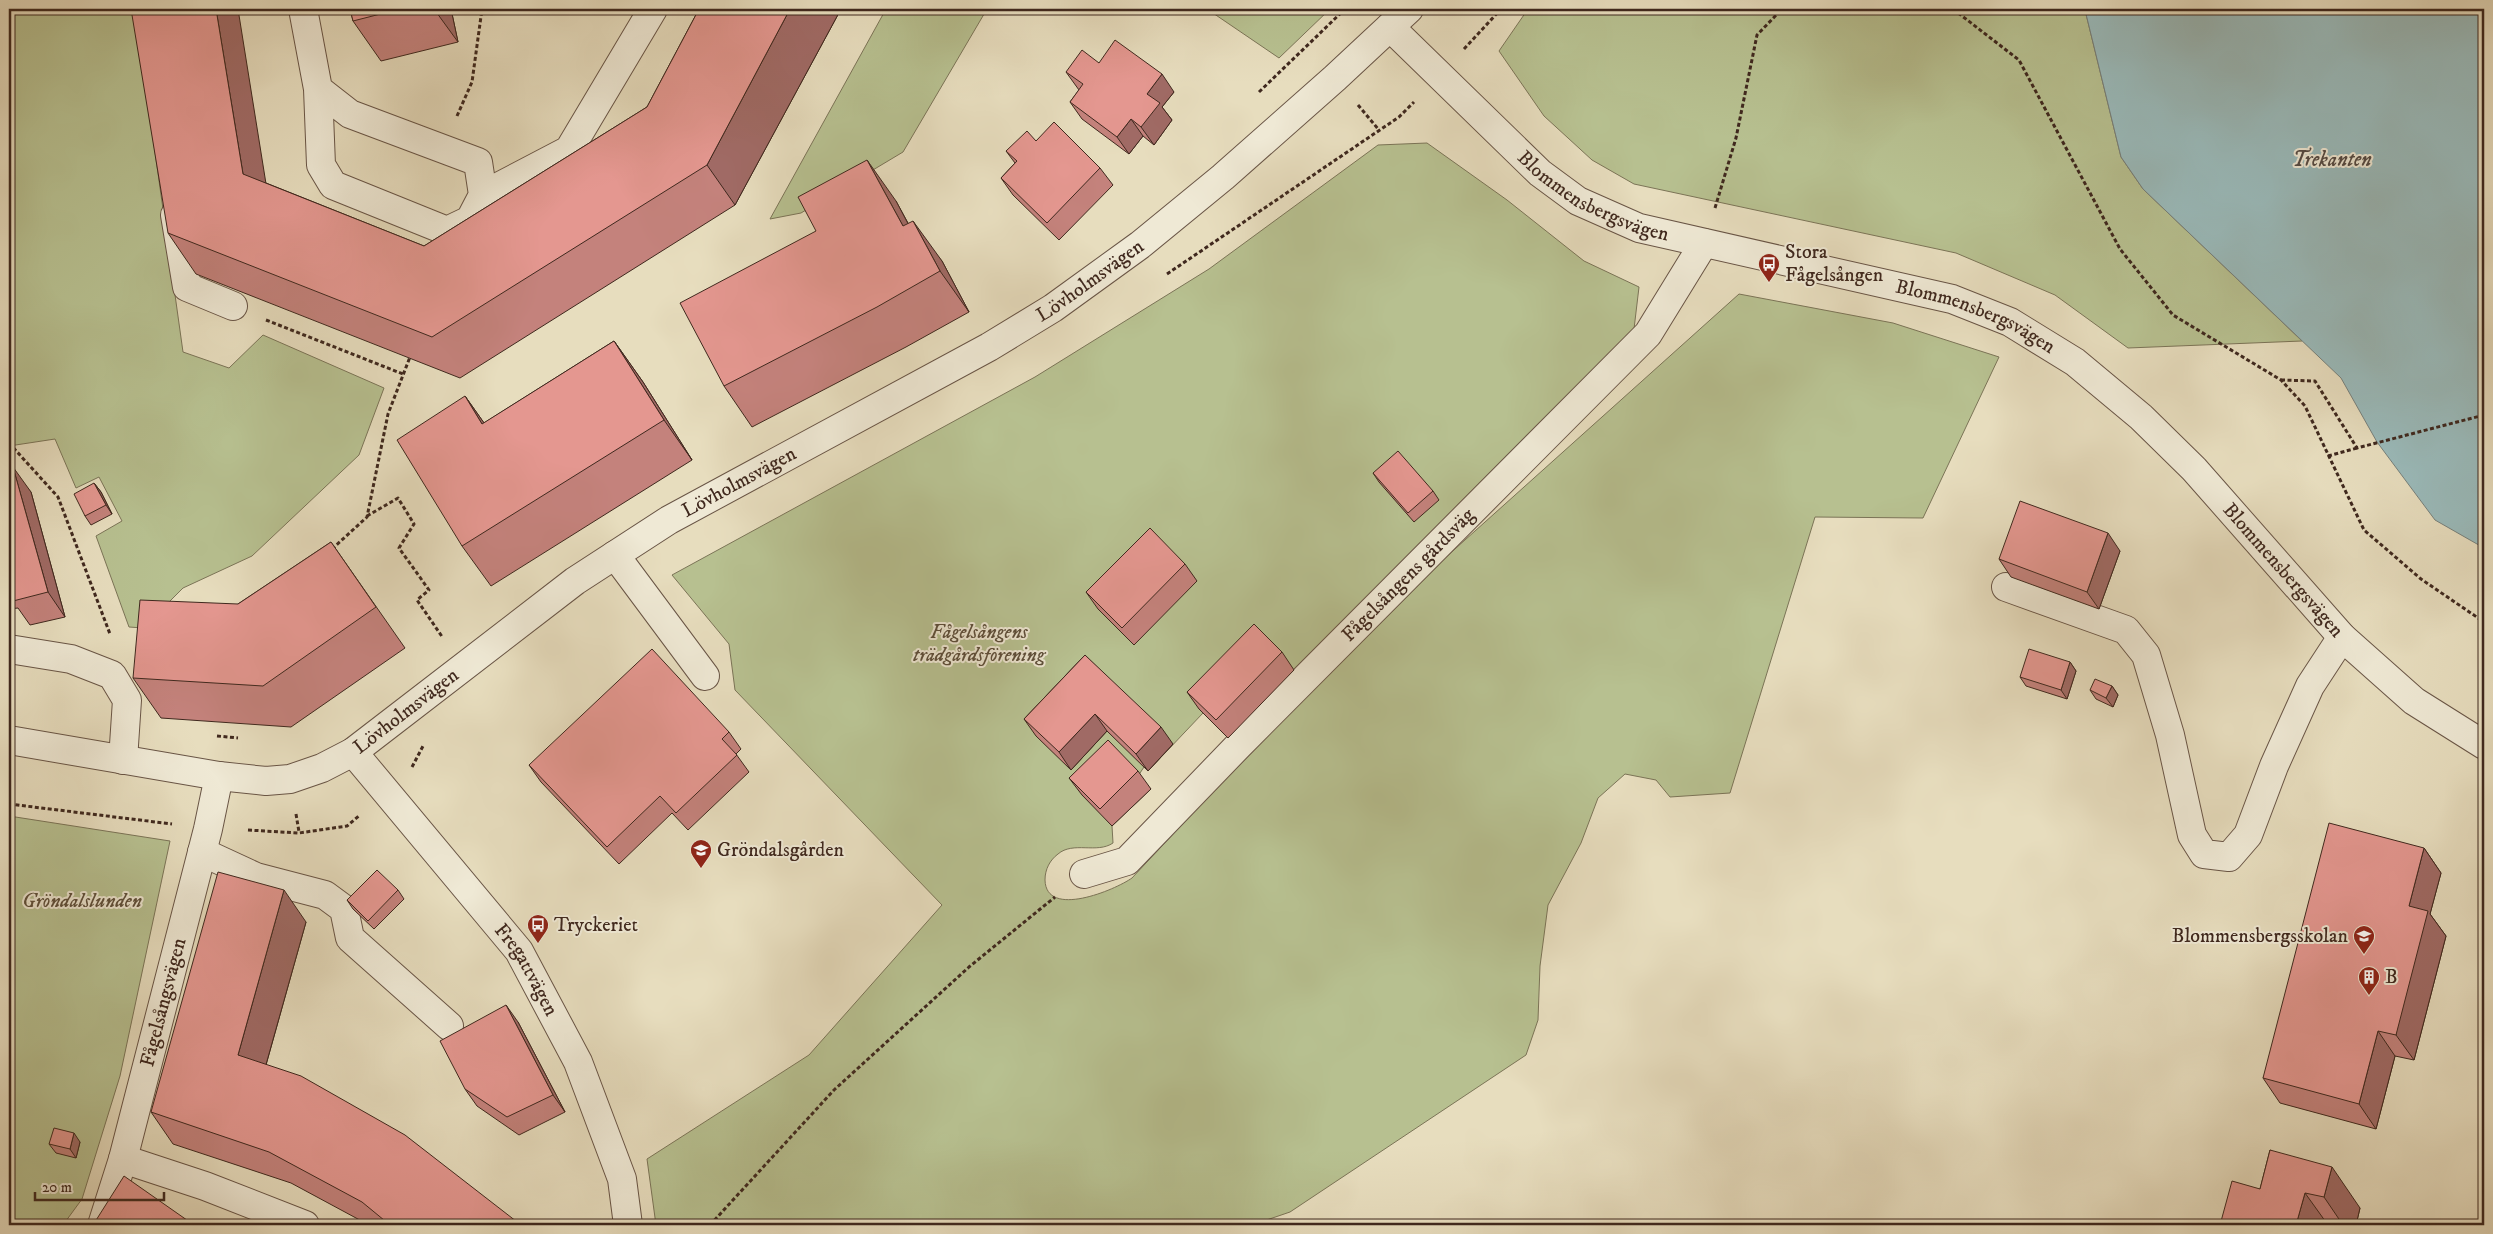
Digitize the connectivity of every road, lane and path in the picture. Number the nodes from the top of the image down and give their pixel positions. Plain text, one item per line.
1 (303, 9) edge
2 (482, 9) edge
3 (653, 9) edge
4 (1409, 9) edge
5 (1492, 9) edge
6 (1501, 9) edge
7 (1782, 9) edge
8 (1953, 9) edge
9 (1497, 13) junction
10 (1390, 28) junction
11 (1440, 75) junction
12 (318, 89) junction
13 (442, 148) junction
14 (172, 191) edge
15 (483, 195) junction
16 (1704, 243) junction
17 (233, 306) joint
18 (410, 357) edge
19 (403, 374) junction
20 (2281, 380) junction
21 (2484, 415) edge
22 (9, 443) edge
23 (2357, 448) junction
24 (2328, 456) junction
25 (367, 517) junction
26 (330, 551) edge
27 (615, 555) junction
28 (2006, 587) dead end
29 (2484, 622) edge
30 (2342, 637) junction
31 (447, 644) dead end
32 (9, 649) edge
33 (112, 675) junction
34 (705, 676) dead end
35 (9, 740) edge
36 (2484, 745) edge
37 (353, 752) junction
38 (123, 760) junction
39 (219, 776) junction
40 (202, 852) junction
41 (1084, 874) joint
42 (449, 1026) dead end
43 (124, 1159) junction
44 (102, 1225) edge
45 (305, 1225) edge
46 (628, 1225) edge
47 (710, 1225) edge

1 - 12 street
2 - 13 path
3 - 15 street
4 - 10 street, Lövholmsvägen
5 - 9 path
6 - 9 path
7 - 16 path
8 - 20 path
9 - 11 path
10 - 11 street, Blommensbergsvägen
10 - 27 street, Lövholmsvägen
11 - 16 street, Blommensbergsvägen
12 - 13 street
12 - 15 street
13 - 15 street
14 - 17 street
16 - 30 street, Blommensbergsvägen
16 - 41 street, Fågelsångens gårdsväg
17 - 19 path
18 - 19 path
19 - 25 path
20 - 23 path
20 - 24 path
21 - 23 path
22 - 33 path
23 - 24 path
24 - 29 path
25 - 26 path
25 - 31 path
27 - 34 street
27 - 37 street, Lövholmsvägen
28 - 30 street
30 - 36 street, Blommensbergsvägen
32 - 33 street
33 - 38 street
35 - 38 street, Lövholmsvägen
37 - 39 street, Lövholmsvägen
37 - 46 street, Fregattvägen
38 - 39 street, Lövholmsvägen
39 - 40 street, Fågelsångsvägen
40 - 42 street
40 - 43 street, Fågelsångsvägen
41 - 47 path
43 - 44 street, Fågelsångsvägen
43 - 45 street

